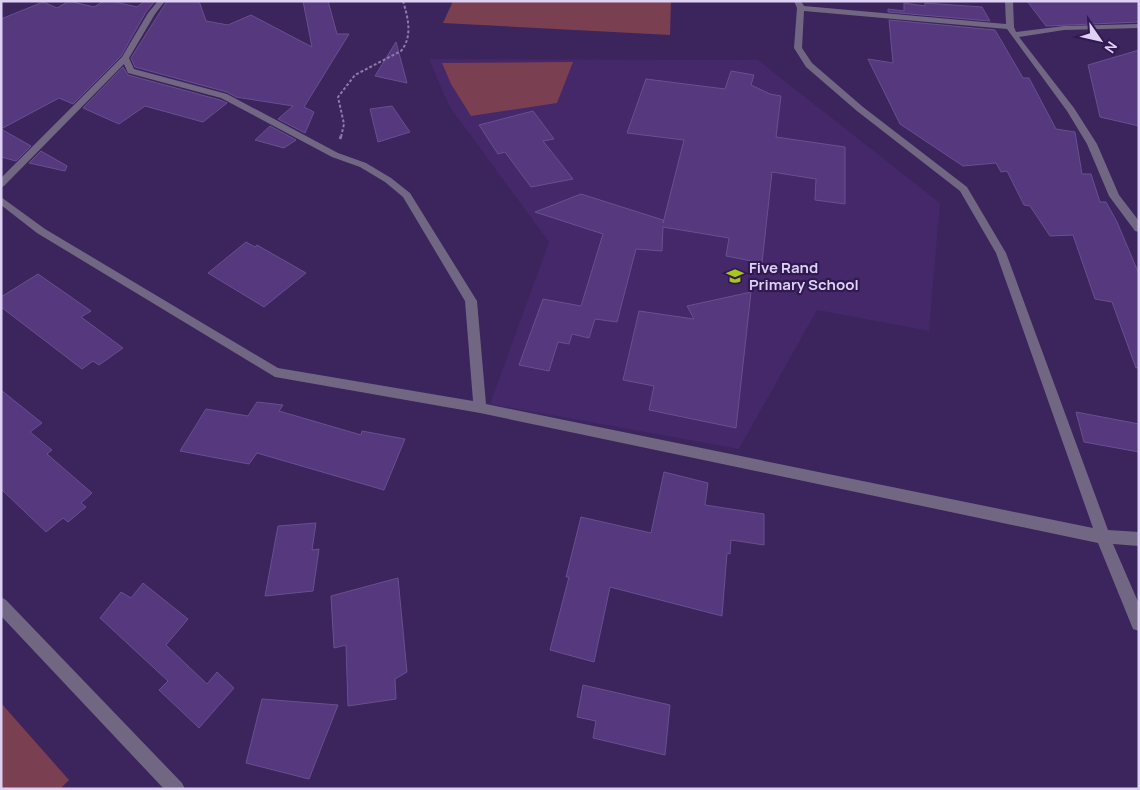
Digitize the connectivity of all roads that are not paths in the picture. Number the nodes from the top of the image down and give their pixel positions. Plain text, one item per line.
1 (162, 1) edge
2 (1009, 1) edge
3 (799, 5) edge
4 (1139, 26) edge
5 (1012, 31) junction
6 (125, 58) junction
7 (1, 184) edge
8 (1, 200) edge
9 (1139, 229) edge
10 (480, 408) junction
11 (1103, 537) junction
12 (1139, 539) edge
13 (1, 605) edge
14 (1139, 623) edge
15 (176, 789) edge

1 - 6 street
2 - 5 street
3 - 5 street
3 - 11 street
4 - 5 street
5 - 9 street
6 - 7 street
6 - 10 street
8 - 10 street
10 - 11 street
11 - 12 street
11 - 14 street
13 - 15 street

